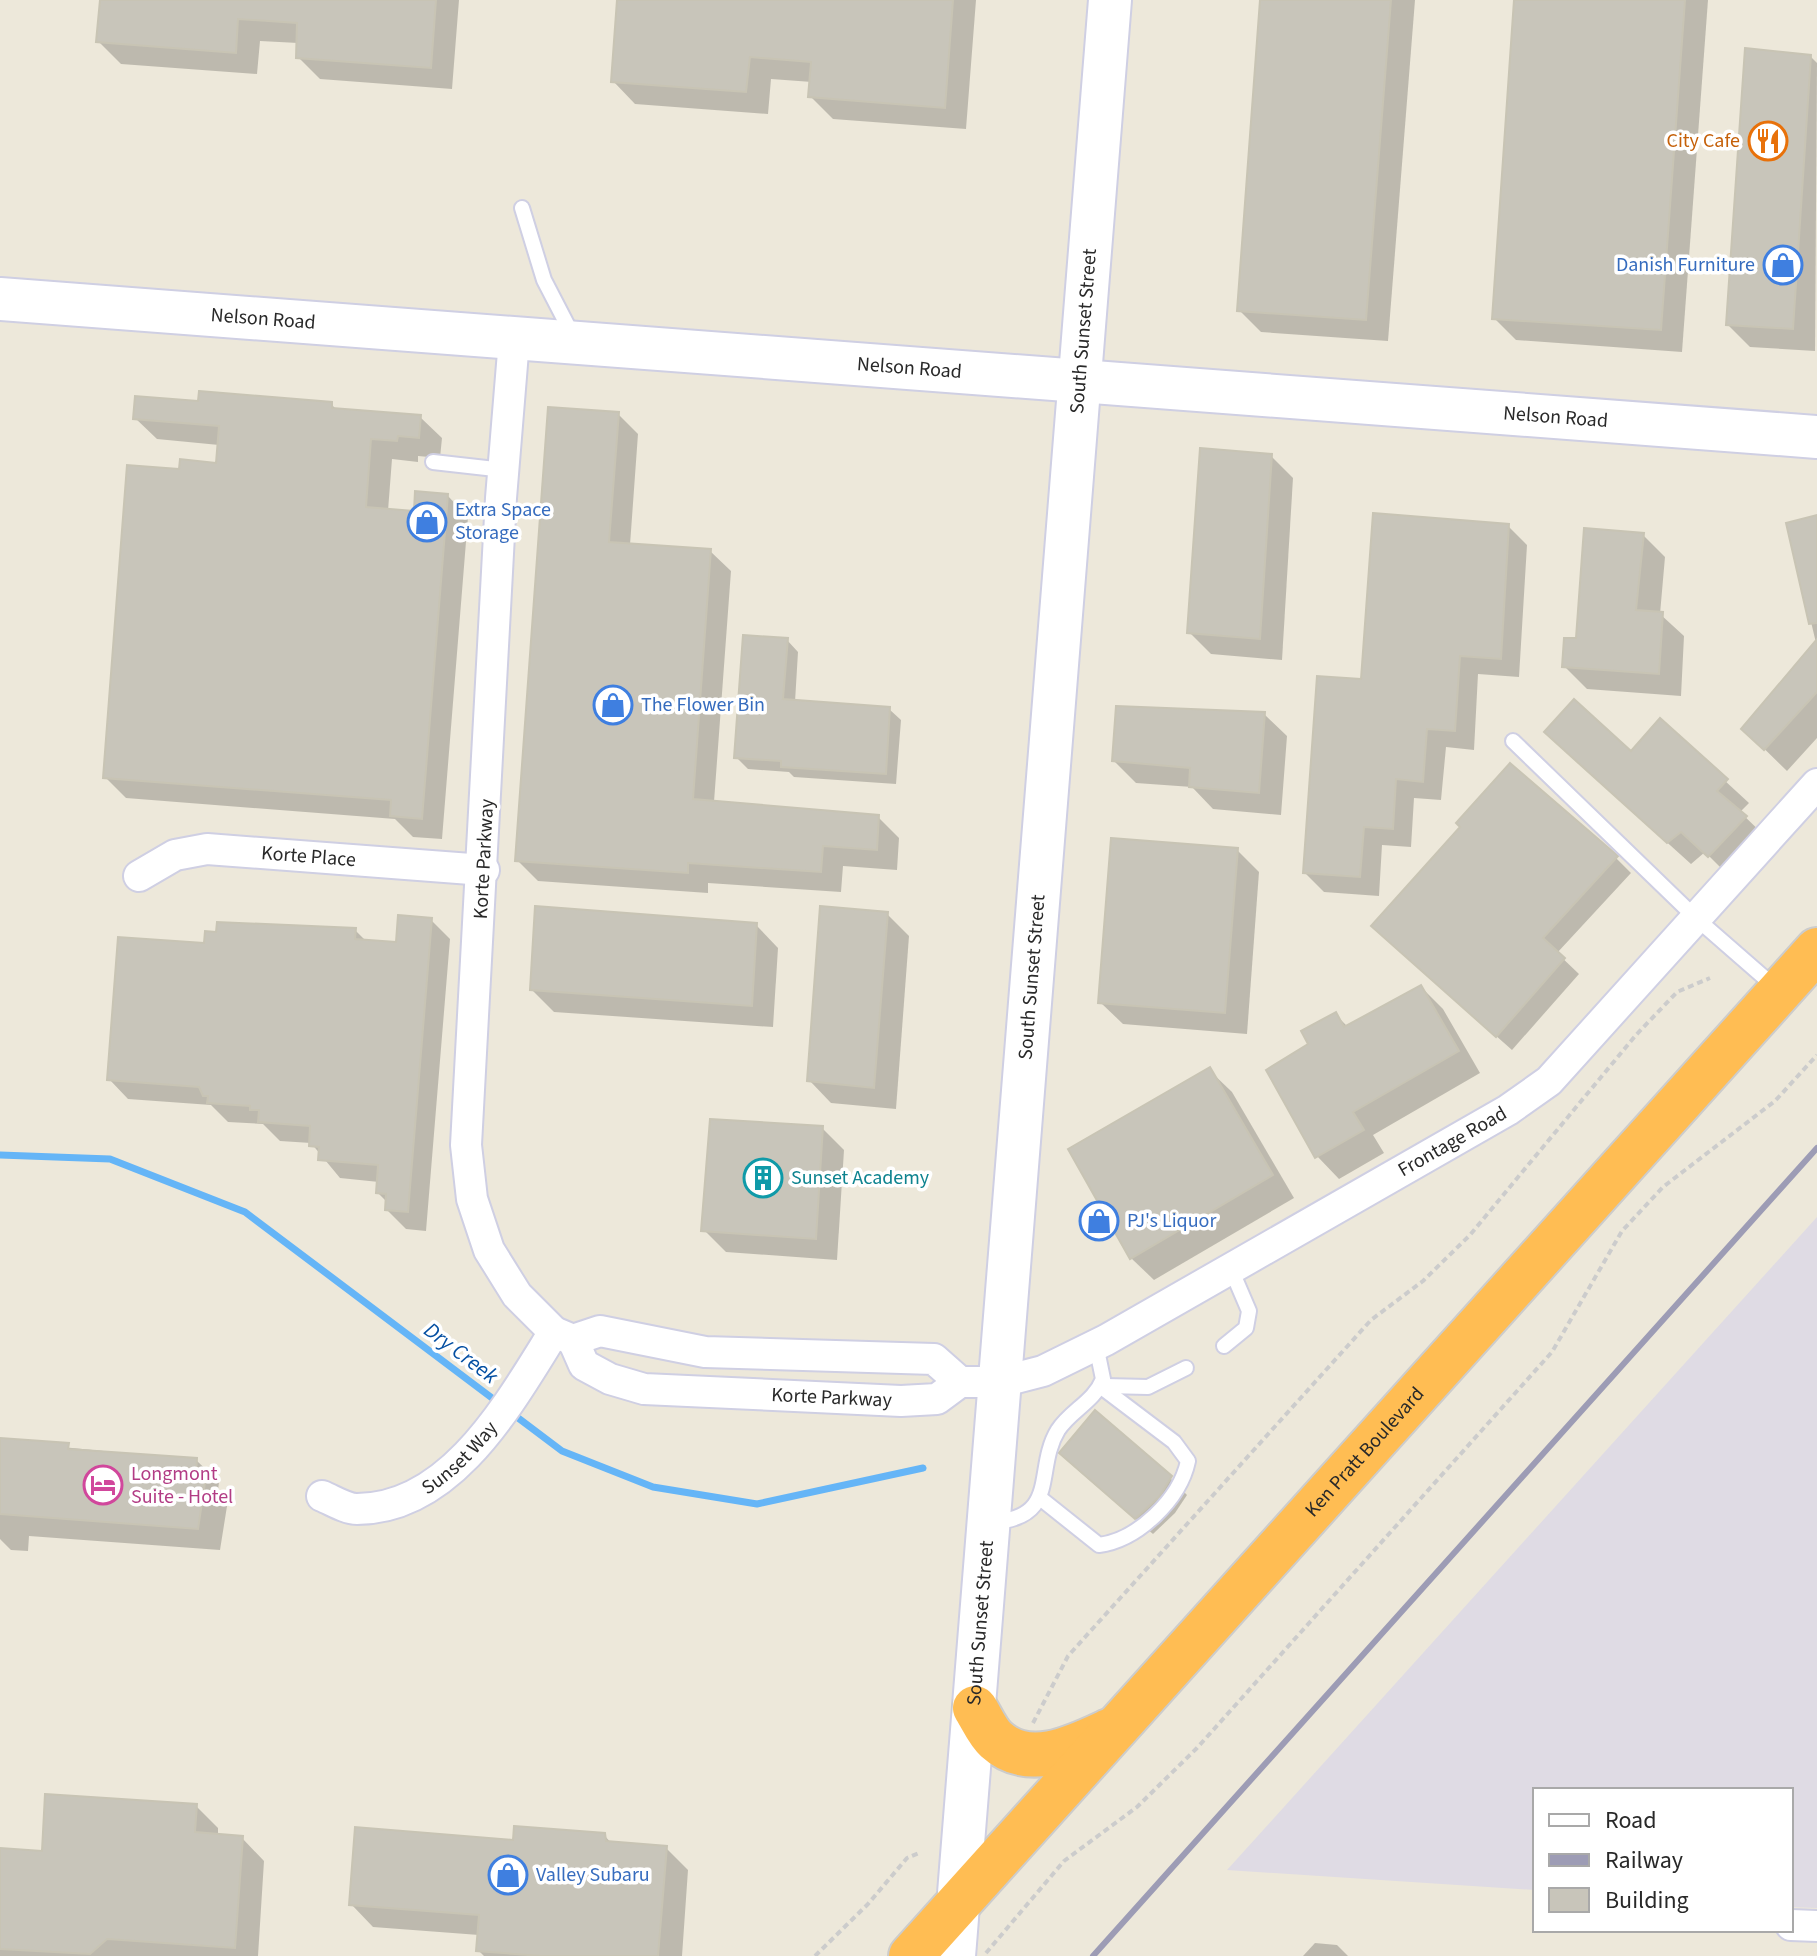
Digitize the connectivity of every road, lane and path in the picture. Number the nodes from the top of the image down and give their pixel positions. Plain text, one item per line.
1 (1110, 0) edge
2 (522, 208) dead end
3 (0, 299) edge
4 (514, 340) junction
5 (577, 344) junction
6 (1080, 382) junction
7 (1805, 433) edge
8 (433, 462) dead end
9 (504, 470) junction
10 (1513, 741) dead end
11 (1817, 784) edge
12 (484, 870) junction
13 (139, 876) dead end
14 (1697, 919) junction
15 (1817, 950) edge
16 (1710, 978) dead end
17 (1779, 990) junction
18 (1817, 1055) edge
19 (1231, 1269) junction
20 (564, 1336) junction
21 (1096, 1345) junction
22 (1224, 1346) dead end
23 (1186, 1368) dead end
24 (980, 1382) junction
25 (1100, 1386) junction
26 (322, 1496) dead end
27 (1040, 1498) junction
28 (989, 1522) junction
29 (975, 1708) junction
30 (1119, 1727) junction
31 (1026, 1735) dead end
32 (919, 1853) dead end
33 (959, 1902) junction
34 (1793, 1925) edge
35 (1817, 1926) edge
36 (815, 1956) edge
37 (911, 1956) edge
38 (954, 1956) edge
39 (980, 1956) edge

1 - 6 street, South Sunset Street
2 - 5 lane
3 - 4 street, Nelson Road
4 - 5 street, Nelson Road
4 - 9 street, Korte Parkway
5 - 6 street, Nelson Road
6 - 7 street, Nelson Road
6 - 24 street, South Sunset Street
8 - 9 lane
9 - 12 street, Korte Parkway
10 - 14 lane
11 - 14 street, Frontage Road
12 - 13 street, Korte Place
12 - 20 street, Korte Parkway
14 - 17 lane
14 - 19 street, Frontage Road
15 - 17 highway, Ken Pratt Boulevard
16 - 31 path
17 - 30 highway, Ken Pratt Boulevard
18 - 39 path
19 - 21 street, Frontage Road
19 - 22 lane
20 - 24 street
20 - 24 street, Korte Parkway
20 - 26 street, Sunset Way
21 - 24 street, Frontage Road
21 - 25 lane
23 - 25 lane
24 - 28 street, South Sunset Street
25 - 27 lane
25 - 27 lane
27 - 28 lane
28 - 29 street, South Sunset Street
29 - 30 highway
29 - 33 street, South Sunset Street
30 - 33 highway, Ken Pratt Boulevard
32 - 36 path
33 - 37 highway, Ken Pratt Boulevard
33 - 38 street, South Sunset Street
34 - 35 street

